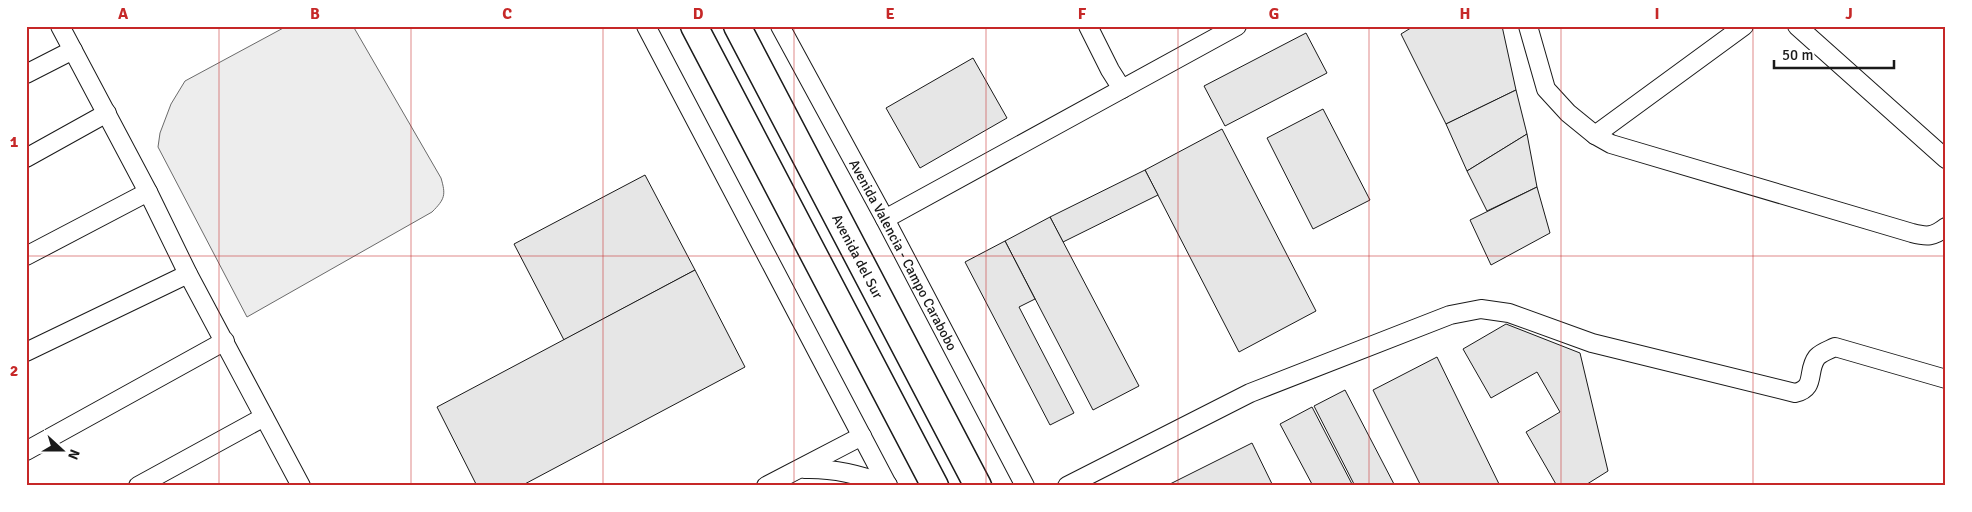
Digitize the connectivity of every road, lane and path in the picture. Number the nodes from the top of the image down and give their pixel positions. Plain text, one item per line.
1 (60, 26) edge
2 (646, 26) edge
3 (694, 26) edge
4 (737, 26) edge
5 (780, 26) edge
6 (1088, 26) edge
7 (1237, 26) edge
8 (1528, 26) edge
9 (1744, 26) edge
10 (1797, 26) edge
11 (73, 50) junction
12 (26, 74) edge
13 (1122, 89) junction
14 (107, 113) junction
15 (1595, 136) junction
16 (26, 158) edge
17 (1946, 158) edge
18 (148, 192) junction
19 (885, 219) junction
20 (1946, 227) edge
21 (26, 256) edge
22 (188, 274) junction
23 (225, 342) junction
24 (26, 352) edge
25 (1946, 379) edge
26 (264, 417) junction
27 (862, 436) junction
28 (26, 451) edge
29 (800, 469) junction
30 (138, 486) edge
31 (300, 486) edge
32 (766, 486) edge
33 (888, 486) edge
34 (935, 486) edge
35 (978, 486) edge
36 (1026, 486) edge
37 (1067, 486) edge

1 - 11 street
2 - 27 street
3 - 34 highway
4 - 35 highway, Avenida del Sur
5 - 19 street, Avenida Valencia - Campo Carabobo
6 - 13 street
7 - 13 street
8 - 15 street
9 - 15 street
10 - 17 street
11 - 12 street
11 - 14 street
13 - 19 street
14 - 16 street
14 - 18 street
15 - 20 street
18 - 21 street
18 - 22 street
19 - 36 street, Avenida Valencia - Campo Carabobo
22 - 23 street
22 - 24 street
23 - 26 street
23 - 28 street
25 - 37 street
26 - 30 street
26 - 31 street
27 - 29 street
27 - 33 street
29 - 32 street
29 - 33 street

